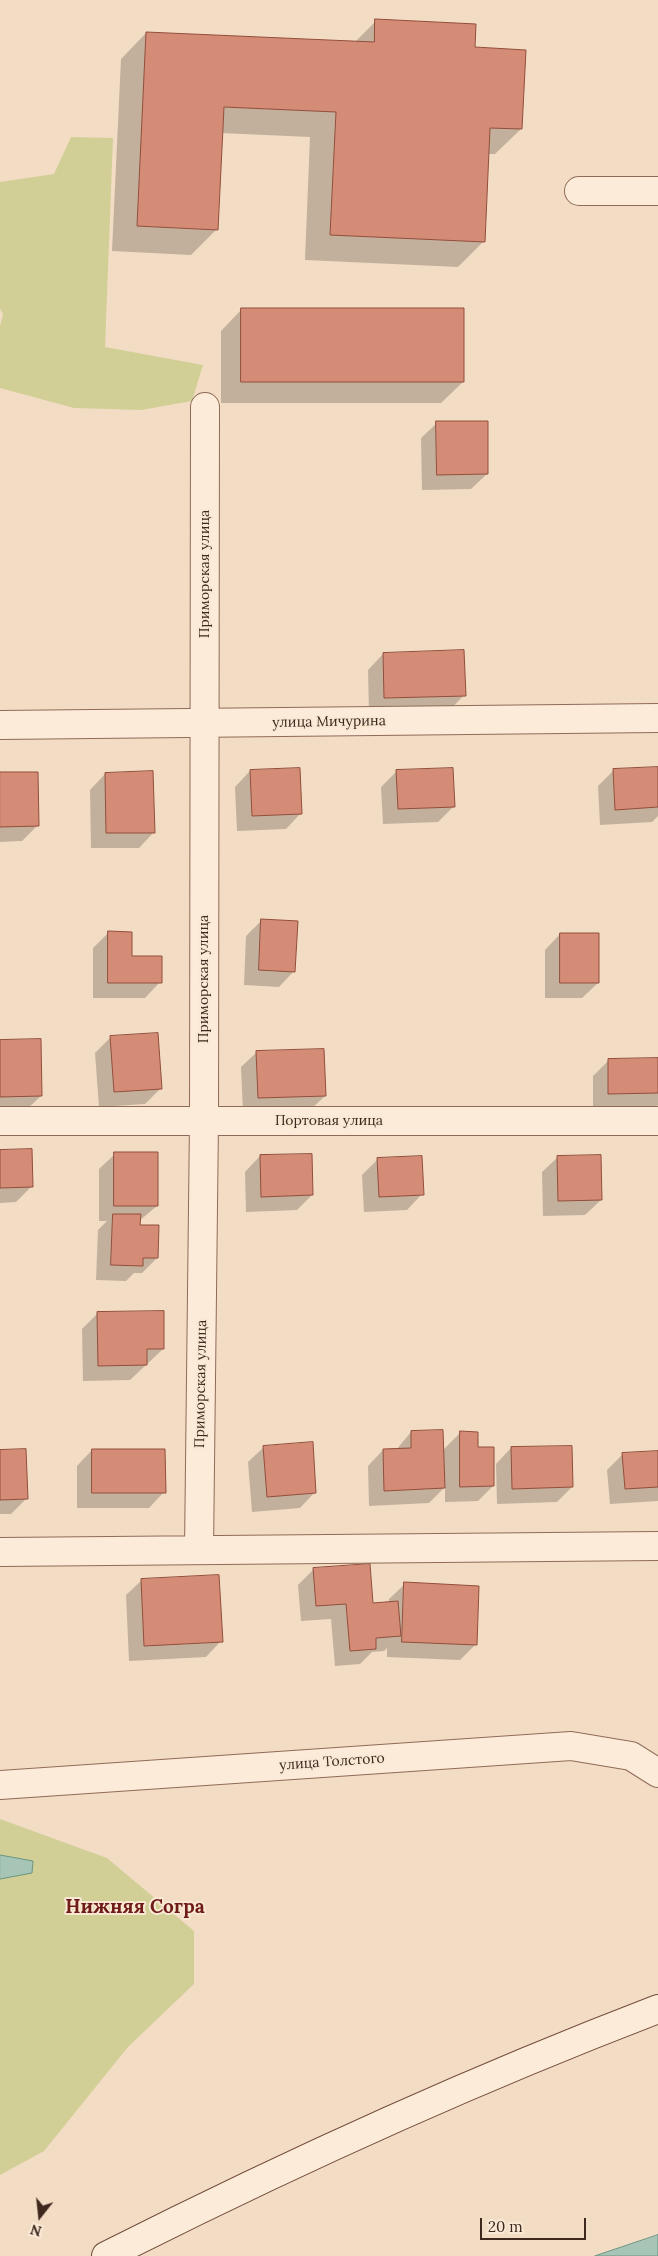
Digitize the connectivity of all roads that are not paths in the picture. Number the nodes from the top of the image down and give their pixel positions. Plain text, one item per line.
1 (579, 191) dead end
2 (658, 191) edge
3 (205, 407) dead end
4 (658, 718) edge
5 (205, 723) junction
6 (0, 725) edge
7 (0, 1121) edge
8 (204, 1121) junction
9 (658, 1121) edge
10 (658, 1546) edge
11 (199, 1550) junction
12 (0, 1552) edge
13 (658, 1773) edge
14 (0, 1785) edge
15 (658, 2009) edge
16 (106, 2256) edge

1 - 2 street
3 - 5 street, Приморская улица
4 - 5 street, улица Мичурина
5 - 6 street, улица Мичурина
5 - 8 street, Приморская улица
7 - 8 street, Портовая улица
8 - 9 street, Портовая улица
8 - 11 street, Приморская улица
10 - 11 street
11 - 12 street
13 - 14 street, улица Толстого
15 - 16 street

